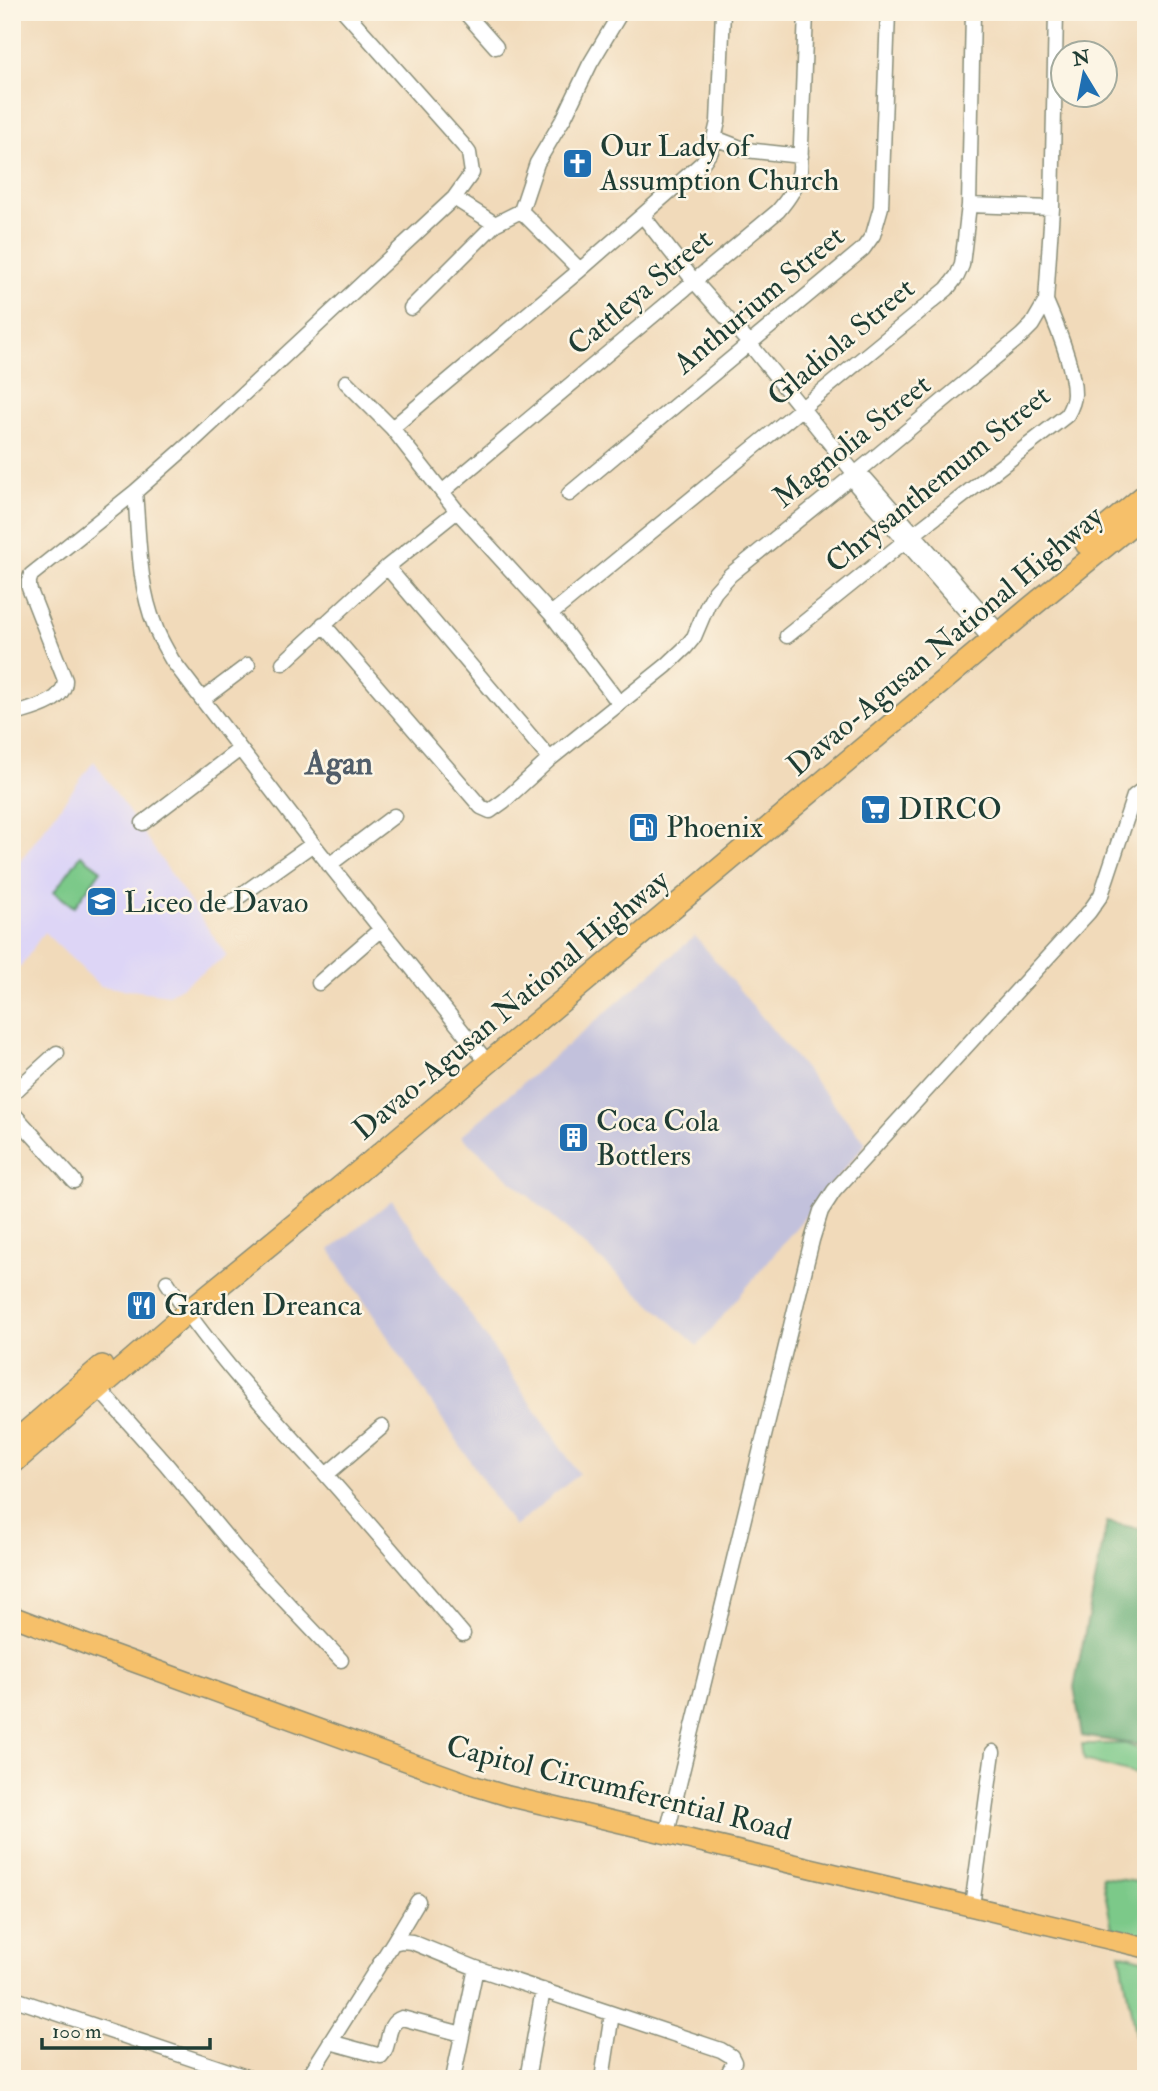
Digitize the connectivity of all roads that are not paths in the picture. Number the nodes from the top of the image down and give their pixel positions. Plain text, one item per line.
1 (345, 12) edge
2 (465, 12) edge
3 (621, 12) edge
4 (723, 12) edge
5 (806, 12) edge
6 (888, 12) edge
7 (973, 12) edge
8 (1056, 12) edge
9 (496, 47) dead end
10 (715, 138) junction
11 (801, 156) junction
12 (454, 198) junction
13 (969, 205) junction
14 (1052, 208) junction
15 (521, 211) junction
16 (643, 216) junction
17 (495, 224) junction
18 (580, 270) junction
19 (694, 281) junction
20 (1046, 301) junction
21 (411, 308) dead end
22 (749, 343) junction
23 (346, 382) dead end
24 (802, 408) junction
25 (391, 428) junction
26 (855, 474) junction
27 (135, 492) junction
28 (442, 492) junction
29 (569, 494) dead end
30 (1146, 494) edge
31 (457, 512) junction
32 (1140, 517) edge
33 (910, 537) junction
34 (387, 567) junction
35 (551, 614) junction
36 (323, 624) junction
37 (991, 631) junction
38 (787, 636) dead end
39 (283, 663) dead end
40 (248, 664) dead end
41 (203, 699) junction
42 (620, 703) junction
43 (12, 715) edge
44 (240, 749) junction
45 (550, 759) junction
46 (1146, 786) edge
47 (394, 816) dead end
48 (143, 823) dead end
49 (313, 844) junction
50 (329, 865) junction
51 (230, 903) dead end
52 (382, 929) junction
53 (319, 983) dead end
54 (57, 1053) dead end
55 (483, 1057) junction
56 (12, 1094) edge
57 (12, 1112) edge
58 (74, 1181) dead end
59 (167, 1282) dead end
60 (183, 1307) junction
61 (98, 1388) junction
62 (382, 1427) dead end
63 (12, 1444) edge
64 (12, 1464) edge
65 (326, 1475) junction
66 (12, 1616) edge
67 (463, 1634) dead end
68 (341, 1660) dead end
69 (993, 1752) dead end
70 (667, 1833) junction
71 (418, 1901) dead end
72 (972, 1906) junction
73 (393, 1943) junction
74 (1146, 1948) edge
75 (476, 1968) junction
76 (543, 1990) junction
77 (12, 1998) edge
78 (612, 2014) junction
79 (462, 2034) junction
80 (330, 2042) junction
81 (252, 2079) edge
82 (307, 2079) edge
83 (453, 2079) edge
84 (527, 2079) edge
85 (602, 2079) edge
86 (720, 2079) edge

1 - 12 street
2 - 9 street
3 - 15 street
4 - 10 street
5 - 11 street, Cattleya Street
6 - 22 street, Anthurium Street
7 - 13 street, Gladiola Street
8 - 14 street, Magnolia Street
10 - 11 street
10 - 16 street
11 - 19 street, Cattleya Street
12 - 17 street
12 - 27 street
13 - 14 street
13 - 24 street, Gladiola Street
14 - 20 street, Magnolia Street
15 - 17 street
15 - 18 street
16 - 18 street
16 - 19 street
17 - 21 street
18 - 25 street
19 - 22 street
19 - 28 street, Cattleya Street
20 - 26 street, Magnolia Street
20 - 33 street, Chrysanthemum Street
22 - 24 street
22 - 29 street, Anthurium Street
23 - 25 street
24 - 26 street
24 - 35 street, Gladiola Street
25 - 28 street
26 - 33 street
26 - 42 street, Magnolia Street
27 - 41 street
27 - 43 street
28 - 31 street
30 - 32 highway, Davao-Agusan National Highway
31 - 34 street
31 - 35 street
32 - 37 highway, Davao-Agusan National Highway
33 - 37 street
33 - 38 street, Chrysanthemum Street
34 - 36 street
34 - 45 street
35 - 42 street
36 - 39 street
36 - 45 street, Magnolia Street
37 - 55 highway, Davao-Agusan National Highway
40 - 41 street
41 - 44 street
42 - 45 street, Magnolia Street
44 - 48 street
44 - 49 street
46 - 70 street
47 - 50 street
49 - 50 street
49 - 51 street
50 - 52 street
52 - 53 street
52 - 55 street
54 - 56 street
55 - 60 highway, Davao-Agusan National Highway
57 - 58 street
59 - 60 street
60 - 61 highway, Davao-Agusan National Highway
60 - 63 highway, Davao-Agusan National Highway
60 - 65 street
61 - 64 highway, Davao-Agusan National Highway
61 - 68 street
62 - 65 street
65 - 67 street
66 - 70 main road, Capitol Circumferential Road
69 - 72 street
70 - 72 main road, Capitol Circumferential Road
71 - 73 street
72 - 74 main road, Capitol Circumferential Road
73 - 75 street
73 - 80 street
75 - 76 street
75 - 79 street
76 - 78 street
76 - 84 street
77 - 81 street
78 - 85 street
78 - 86 street
79 - 80 street
79 - 83 street
80 - 82 street

